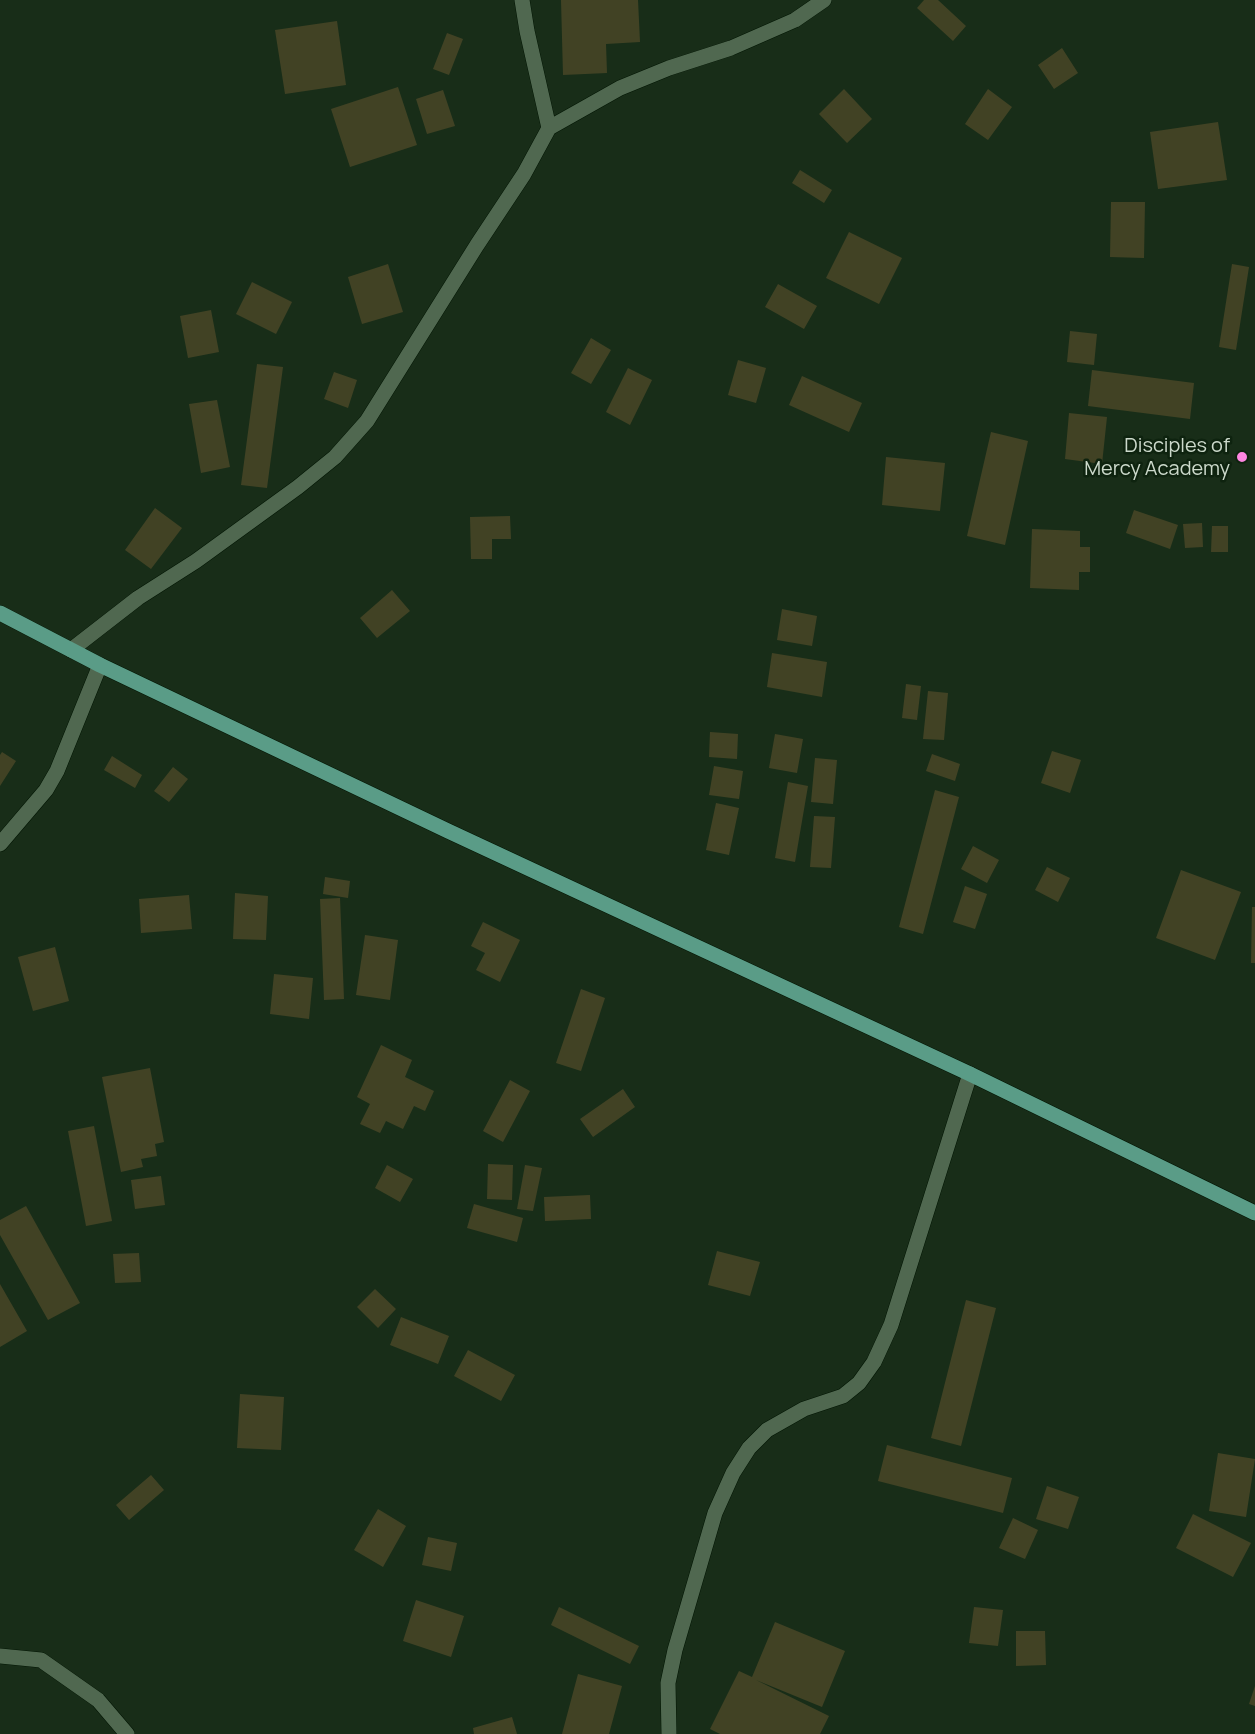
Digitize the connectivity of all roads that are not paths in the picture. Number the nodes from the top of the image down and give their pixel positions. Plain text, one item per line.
1 (522, 0) edge
2 (824, 0) edge
3 (549, 128) junction
4 (0, 613) edge
5 (71, 650) junction
6 (100, 665) junction
7 (0, 844) edge
8 (970, 1074) junction
9 (1255, 1213) edge
10 (0, 1656) edge
11 (127, 1734) edge
12 (669, 1734) edge

1 - 3 street
2 - 3 street
3 - 5 street
4 - 5 main road
5 - 6 main road
6 - 7 street
6 - 8 main road
8 - 9 main road
8 - 12 street
10 - 11 street

